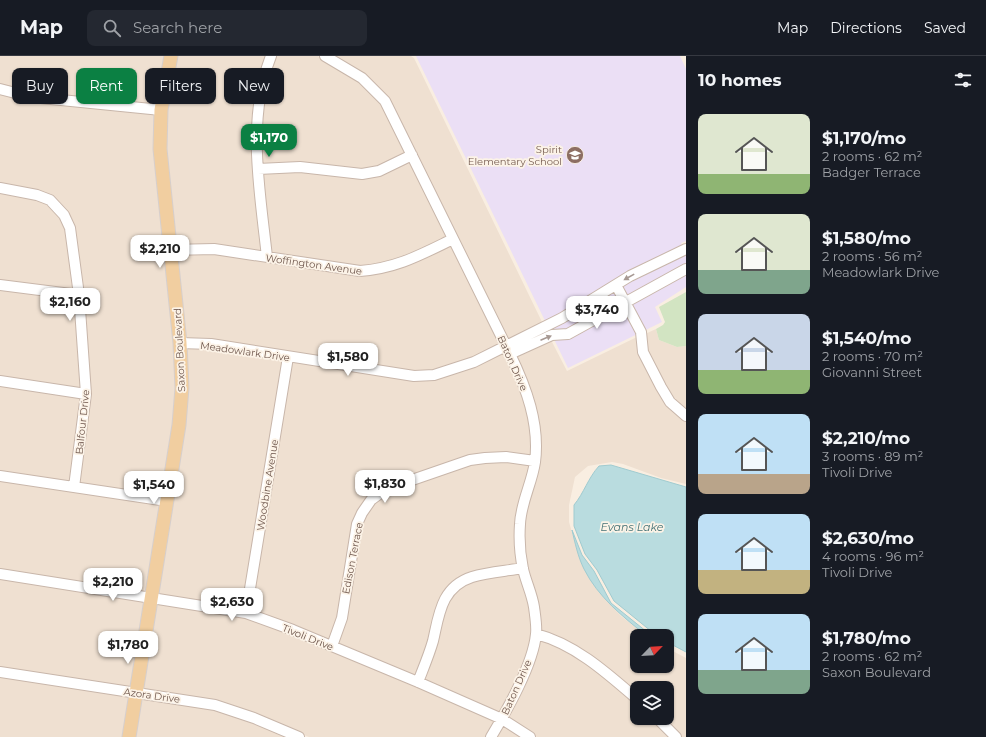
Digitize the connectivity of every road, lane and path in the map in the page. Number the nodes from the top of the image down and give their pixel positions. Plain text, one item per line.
1 (171, 56) edge
2 (271, 56) edge
3 (325, 56) edge
4 (0, 89) edge
5 (161, 110) junction
6 (412, 155) junction
7 (258, 169) junction
8 (0, 188) edge
9 (453, 239) junction
10 (686, 249) edge
11 (170, 250) junction
12 (267, 258) junction
13 (686, 269) edge
14 (0, 285) edge
15 (616, 285) junction
16 (79, 295) junction
17 (626, 301) junction
18 (180, 343) junction
19 (508, 350) junction
20 (288, 357) junction
21 (0, 381) edge
22 (86, 394) junction
23 (686, 416) edge
24 (535, 461) junction
25 (0, 476) edge
26 (74, 487) junction
27 (167, 501) junction
28 (523, 568) junction
29 (0, 574) edge
30 (152, 597) junction
31 (246, 613) junction
32 (536, 634) junction
33 (332, 646) junction
34 (0, 672) edge
35 (418, 682) junction
36 (135, 693) junction
37 (630, 693) edge
38 (502, 719) junction
39 (664, 725) edge
40 (129, 737) edge
41 (299, 737) edge
42 (491, 737) edge
43 (530, 737) edge
44 (676, 737) edge

1 - 5 main road, Saxon Boulevard
2 - 7 street
3 - 6 street, Baton Drive
4 - 5 street
5 - 11 main road, Saxon Boulevard
6 - 7 street
6 - 9 street, Baton Drive
7 - 12 street
8 - 16 street, Balfour Drive
9 - 12 street, Woffington Avenue
9 - 19 street, Baton Drive
10 -> 15 street, Meadowlark Drive
11 - 12 street, Woffington Avenue
11 - 18 main road, Saxon Boulevard
13 - 17 street, Meadowlark Drive
14 - 16 street
15 - 17 street
15 - 19 street, Meadowlark Drive
16 - 22 street, Balfour Drive
19 -> 17 street, Meadowlark Drive
17 - 23 street
18 - 20 street, Meadowlark Drive
18 - 27 main road, Saxon Boulevard
19 - 20 street, Meadowlark Drive
19 - 24 street, Baton Drive
20 - 31 street, Woodbine Avenue
21 - 22 street
22 - 26 street, Balfour Drive
24 - 28 street, Baton Drive
24 - 33 street, Edison Terrace
25 - 26 street
26 - 27 street
27 - 30 main road, Saxon Boulevard
28 - 32 street, Baton Drive
28 - 35 street
29 - 30 street, Tivoli Drive
30 - 31 street, Tivoli Drive
30 - 36 main road, Saxon Boulevard
31 - 33 street, Tivoli Drive
32 - 37 street
32 - 38 street, Baton Drive
33 - 35 street, Tivoli Drive
34 - 36 street, Azora Drive
35 - 38 street, Tivoli Drive
36 - 40 main road, Saxon Boulevard
36 - 41 street, Azora Drive
38 - 42 street, Baton Drive
38 - 43 street, Tivoli Drive
39 - 44 street

